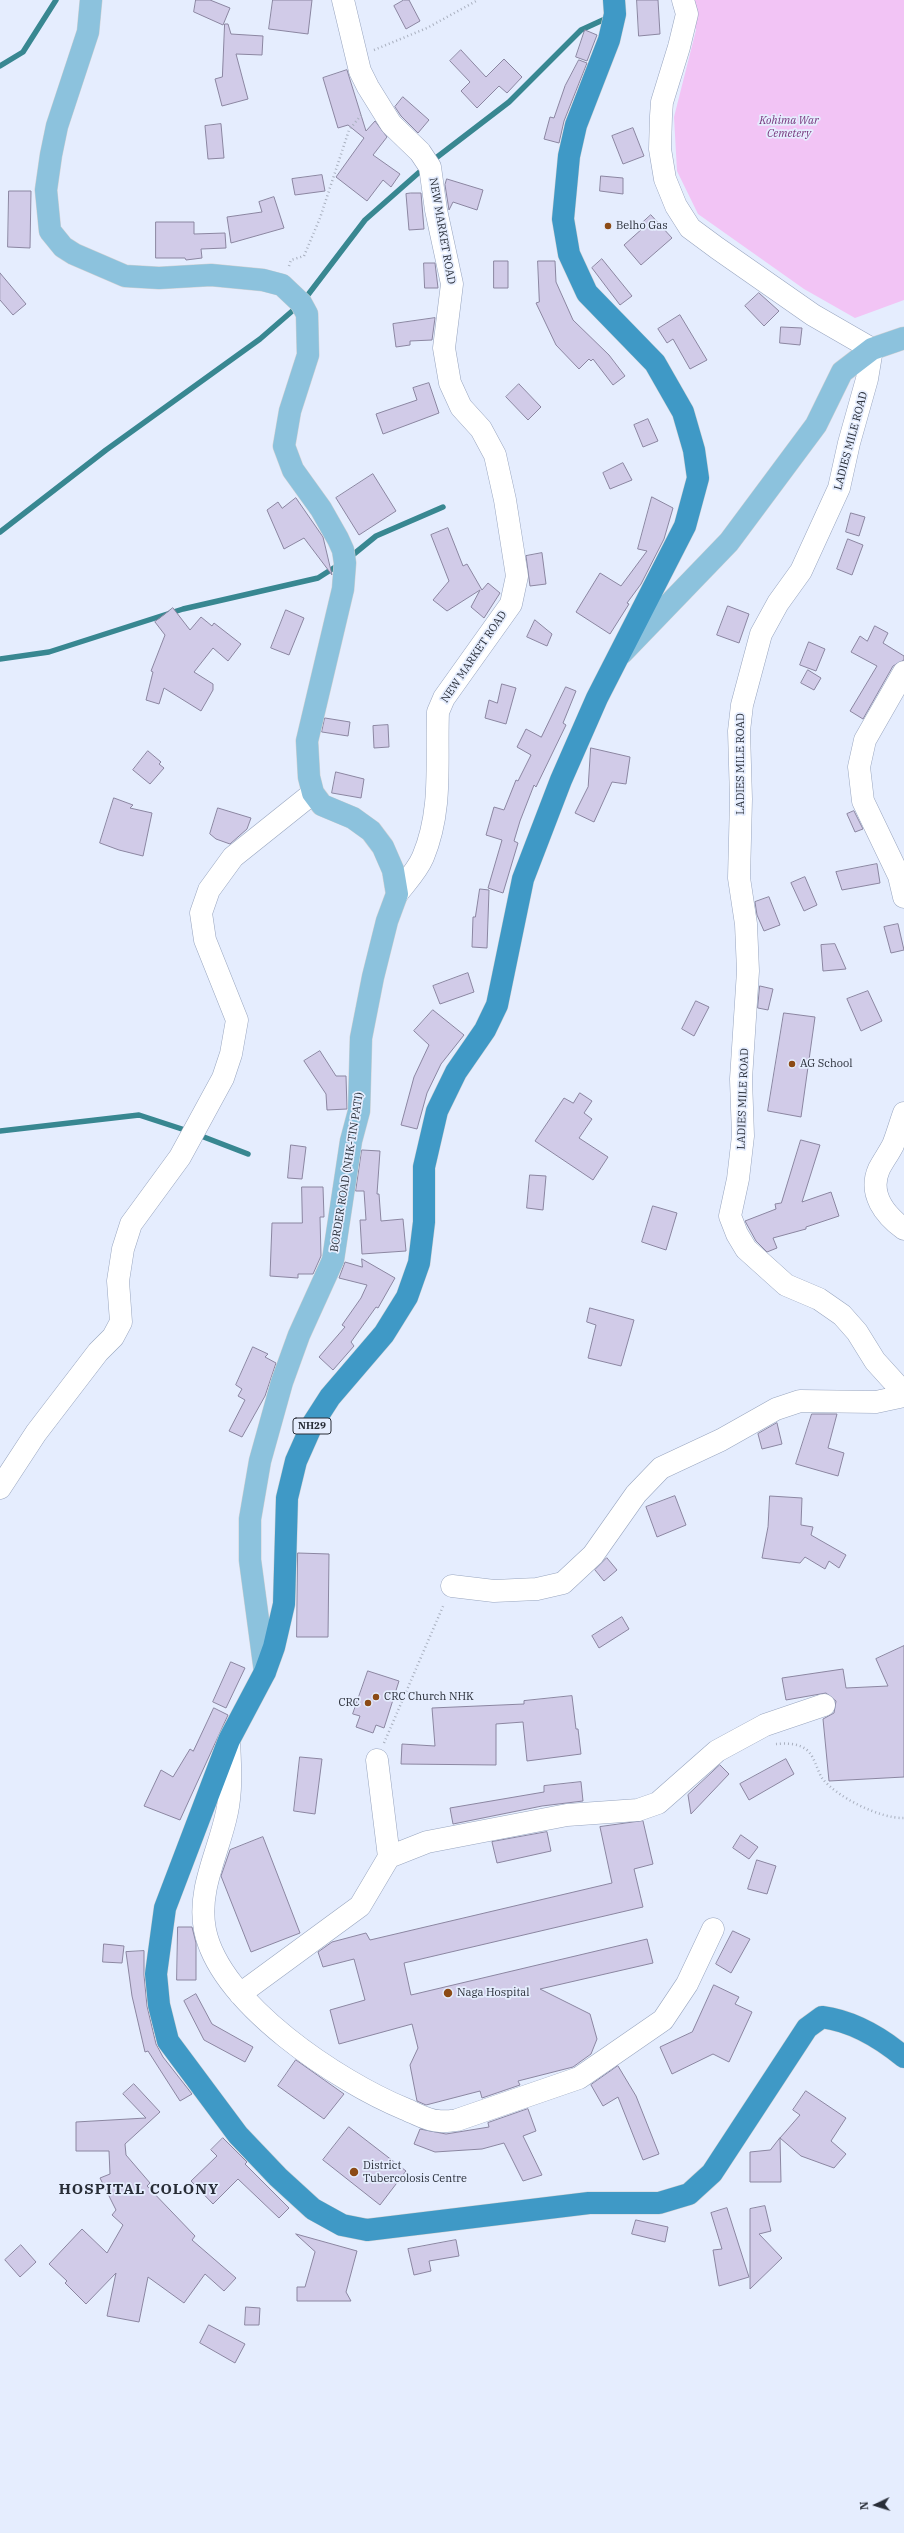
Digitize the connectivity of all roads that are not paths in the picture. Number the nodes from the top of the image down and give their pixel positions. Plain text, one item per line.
1 (91, 0) edge
2 (343, 0) edge
3 (614, 0) edge
4 (683, 0) edge
5 (904, 338) edge
6 (872, 349) junction
7 (618, 658) junction
8 (904, 672) edge
9 (313, 793) junction
10 (397, 894) junction
11 (904, 897) edge
12 (904, 1113) edge
13 (904, 1229) edge
14 (904, 1395) edge
15 (0, 1488) edge
16 (452, 1586) road end
17 (265, 1672) junction
18 (824, 1705) dead end
19 (229, 1740) junction
20 (377, 1760) road end
21 (389, 1857) junction
22 (713, 1929) dead end
23 (240, 1994) junction
24 (904, 2056) edge

1 - 9 main road
2 - 10 street, NEW MARKET ROAD
3 - 7 highway, NH29
4 - 6 street
5 - 6 main road
6 - 7 main road
6 - 14 street, LADIES MILE ROAD
7 - 17 highway, NH29
8 - 11 street
9 - 10 main road
9 - 15 street
10 - 17 main road, BORDER ROAD (NHK-TIN PATI)
12 - 13 street
14 - 16 street
17 - 19 highway, NH29
18 - 21 street
19 - 23 street
19 - 24 highway, NH29
20 - 21 street
21 - 23 street
22 - 23 street

